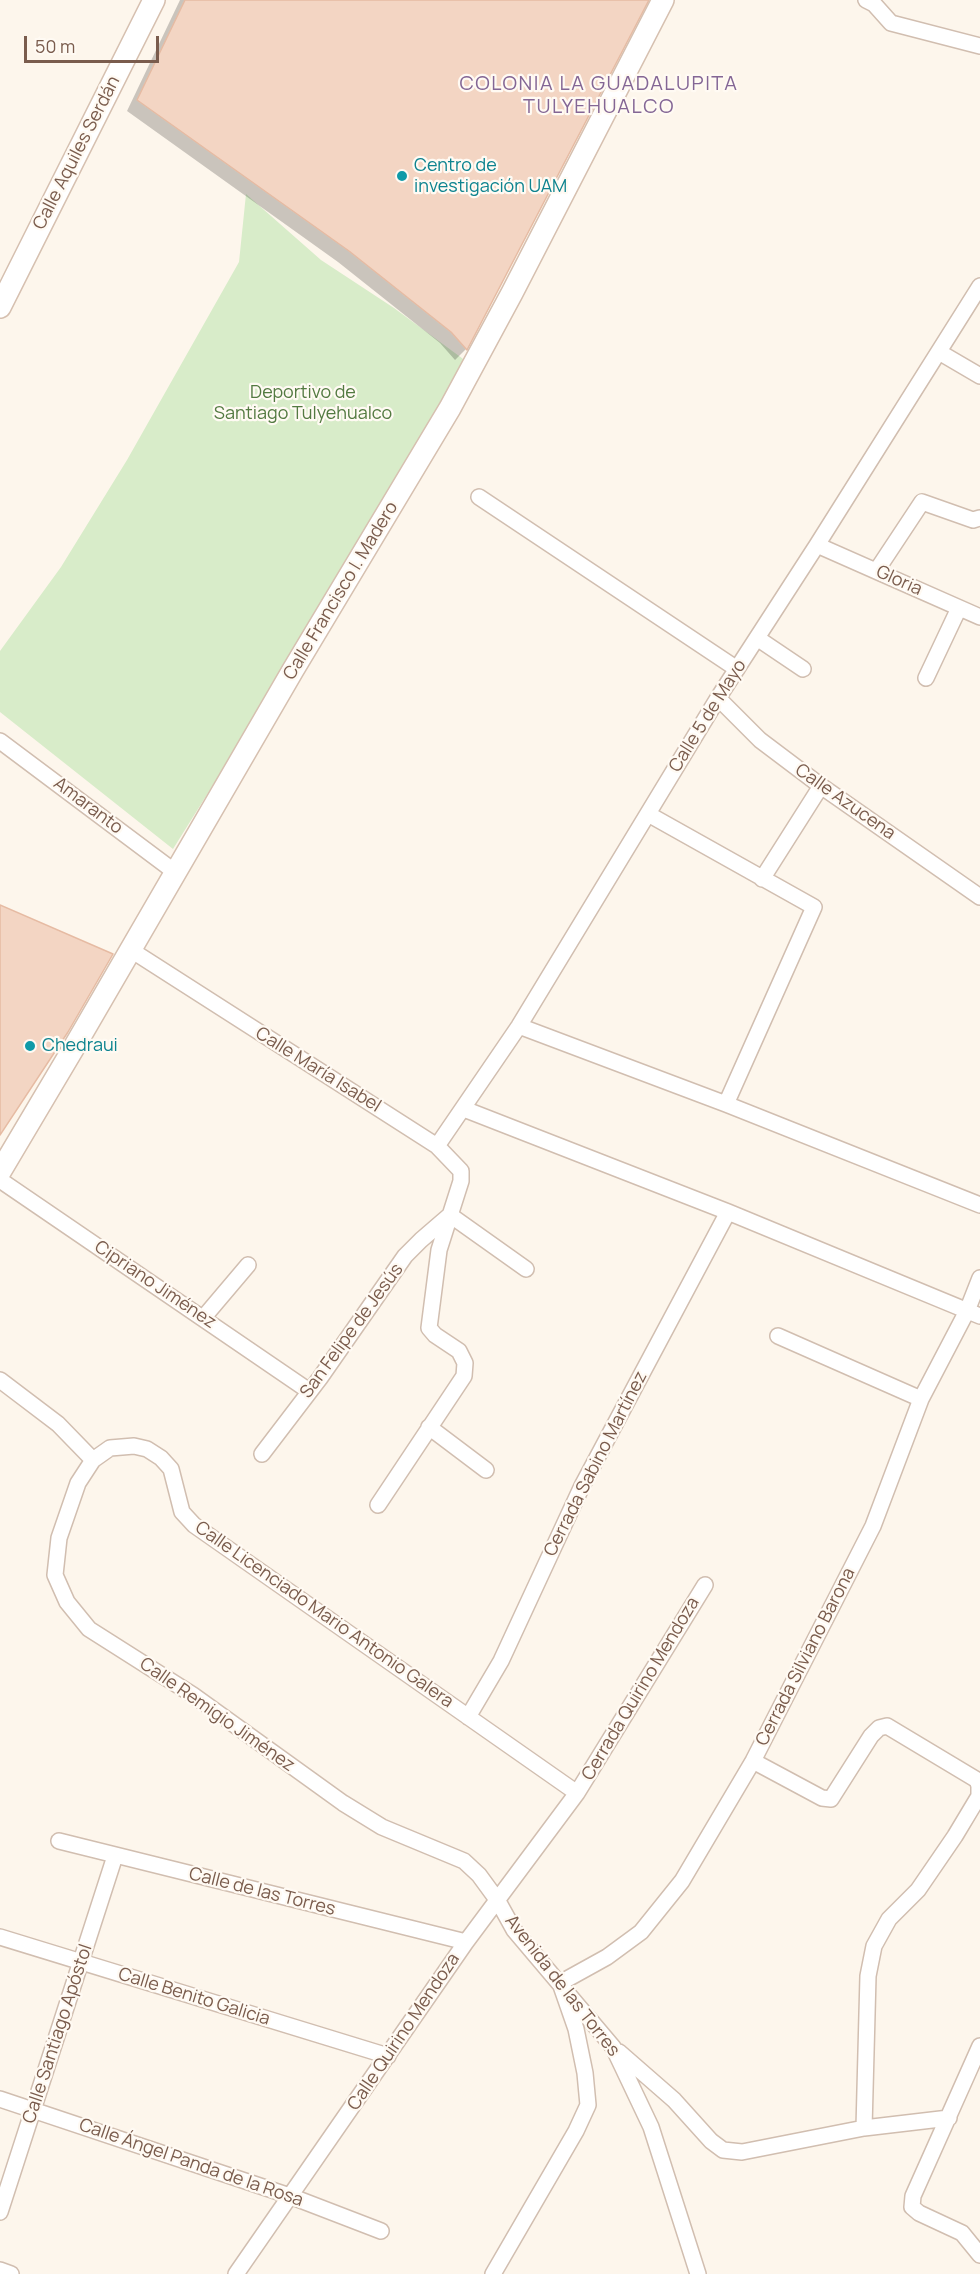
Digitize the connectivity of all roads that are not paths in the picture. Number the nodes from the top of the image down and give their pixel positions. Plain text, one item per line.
1 (154, 0) edge
2 (663, 0) edge
3 (872, 1) edge
4 (980, 46) edge
5 (980, 286) edge
6 (1, 302) edge
7 (939, 352) junction
8 (980, 376) edge
9 (479, 497) dead end
10 (980, 518) edge
11 (817, 545) junction
12 (877, 570) junction
13 (959, 608) junction
14 (980, 617) edge
15 (757, 638) junction
16 (737, 669) junction
17 (803, 669) dead end
18 (926, 678) dead end
19 (718, 698) junction
20 (0, 741) edge
21 (821, 786) junction
22 (648, 814) junction
23 (176, 872) junction
24 (762, 879) junction
25 (980, 897) edge
26 (131, 950) junction
27 (519, 1026) junction
28 (726, 1104) junction
29 (464, 1109) junction
30 (437, 1146) junction
31 (0, 1172) edge
32 (0, 1180) edge
33 (980, 1205) edge
34 (728, 1212) junction
35 (450, 1215) junction
36 (248, 1265) dead end
37 (526, 1269) dead end
38 (980, 1278) edge
39 (974, 1314) edge
40 (204, 1317) junction
41 (778, 1336) dead end
42 (0, 1380) edge
43 (309, 1391) junction
44 (921, 1400) junction
45 (429, 1427) junction
46 (262, 1454) dead end
47 (93, 1460) junction
48 (486, 1470) dead end
49 (378, 1505) dead end
50 (705, 1585) dead end
51 (468, 1717) junction
52 (753, 1761) junction
53 (578, 1793) junction
54 (58, 1841) dead end
55 (115, 1856) junction
56 (498, 1901) junction
57 (0, 1937) edge
58 (466, 1942) junction
59 (81, 1962) junction
60 (560, 1983) junction
61 (980, 2046) edge
62 (613, 2048) junction
63 (387, 2056) junction
64 (0, 2099) edge
65 (33, 2109) junction
66 (950, 2118) junction
67 (864, 2128) junction
68 (290, 2196) junction
69 (0, 2212) edge
70 (381, 2231) dead end
71 (980, 2255) edge
72 (0, 2270) edge
73 (11, 2274) edge
74 (236, 2274) edge
75 (493, 2274) edge
76 (698, 2274) edge

1 - 6 main road, Calle Aquiles Serdán
2 - 23 main road, Calle Francisco I. Madero
3 - 4 street
5 - 7 street, Calle 5 de Mayo
7 - 8 street
7 - 11 street, Calle 5 de Mayo
9 - 16 street
10 - 12 street
11 - 12 street, Gloria
11 - 15 street, Calle 5 de Mayo
12 - 13 street, Gloria
13 - 14 street, Gloria
13 - 18 street
15 - 16 street, Calle 5 de Mayo
15 - 17 street
16 - 19 street, Calle 5 de Mayo
19 - 21 street, Calle Azucena
19 - 22 street, Calle 5 de Mayo
20 - 23 street, Amaranto
21 - 24 street
21 - 25 street, Calle Azucena
22 - 24 street
22 - 27 street, Calle 5 de Mayo
23 - 26 main road, Calle Francisco I. Madero
24 - 28 street
26 - 30 street, Calle María Isabel
26 - 31 main road, Calle Francisco I. Madero
27 - 28 street
27 - 29 street, Calle 5 de Mayo
28 - 33 street
29 - 30 street, Calle 5 de Mayo
29 - 34 street
30 - 35 street, Calle María Isabel
32 - 40 street, Cipriano Jiménez
34 - 39 street
34 - 51 street, Cerrada Sabino Martínez
35 - 37 street
35 - 43 street, San Felipe de Jesús
35 - 45 street
36 - 40 street
38 - 39 street, Cerrada Silviano Barona
39 - 44 street, Cerrada Silviano Barona
40 - 43 street, Cipriano Jiménez
41 - 44 street
42 - 47 street
43 - 46 street, San Felipe de Jesús
44 - 52 street, Cerrada Silviano Barona
45 - 48 street
45 - 49 street
47 - 51 street, Calle Licenciado Mario Antonio Galera
47 - 56 street, Calle Remigio Jiménez
50 - 53 street, Cerrada Quirino Mendoza
51 - 53 street, Calle Licenciado Mario Antonio Galera
52 - 60 street, Cerrada Silviano Barona
52 - 67 street
53 - 56 street, Calle Quirino Mendoza
54 - 55 street, Calle de las Torres
55 - 58 street, Calle de las Torres
55 - 59 street, Calle Santiago Apóstol
56 - 58 street, Calle Quirino Mendoza
56 - 60 street, Avenida de las Torres
57 - 59 street, Calle Benito Galicia
58 - 63 street, Calle Quirino Mendoza
59 - 63 street, Calle Benito Galicia
59 - 65 street, Calle Santiago Apóstol
60 - 62 street, Avenida de las Torres
60 - 75 street
61 - 66 street
62 - 67 street
62 - 76 street, Avenida de las Torres
63 - 68 street, Calle Quirino Mendoza
64 - 65 street, Calle Ángel Panda de la Rosa
65 - 68 street, Calle Ángel Panda de la Rosa
65 - 69 street, Calle Santiago Apóstol
66 - 67 street
66 - 71 street
68 - 70 street, Calle Ángel Panda de la Rosa
68 - 74 street, Calle Quirino Mendoza
72 - 73 street

